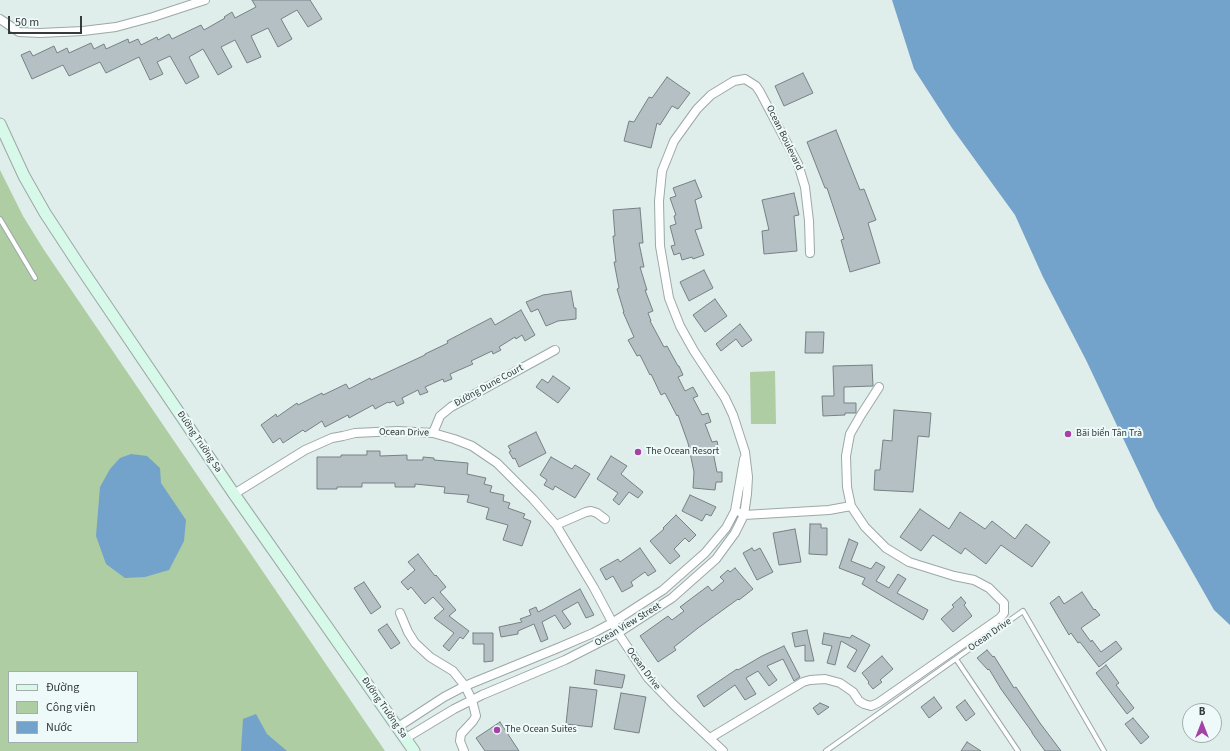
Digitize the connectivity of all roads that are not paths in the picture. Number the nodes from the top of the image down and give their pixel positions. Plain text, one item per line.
1 (205, 0) edge
2 (0, 19) edge
3 (745, 79) joint
4 (0, 124) edge
5 (0, 219) edge
6 (810, 252) dead end
7 (35, 278) dead end
8 (556, 350) dead end
9 (880, 387) dead end
10 (433, 433) junction
11 (745, 452) junction
12 (234, 494) junction
13 (851, 506) junction
14 (735, 511) junction
15 (744, 514) junction
16 (605, 519) dead end
17 (556, 525) junction
18 (400, 613) dead end
19 (612, 623) junction
20 (618, 633) junction
21 (956, 658) junction
22 (465, 686) junction
23 (472, 700) junction
24 (398, 727) junction
25 (406, 738) junction
26 (710, 738) junction
27 (414, 751) edge
28 (464, 751) edge
29 (723, 751) edge
30 (826, 751) edge
31 (1018, 751) edge
32 (1104, 751) edge

1 - 2 street
3 - 6 street, Ocean Boulevard
3 - 11 street, Ocean View Street
4 - 12 main road, Đường Trường Sa
5 - 7 lane
8 - 10 street, Đường Dune Court
9 - 13 street, Ocean Drive
10 - 12 street, Ocean Drive
10 - 17 street, Ocean Drive
11 - 14 street, Ocean View Street
11 - 15 street, Ocean View Street
12 - 24 main road, Đường Trường Sa
13 - 15 street
13 - 26 street, Ocean Drive
14 - 15 street
14 - 19 street, Ocean View Street
15 - 20 street, Ocean View Street
16 - 17 street
17 - 19 street, Ocean Drive
18 - 22 street
19 - 20 street, Ocean Drive
19 - 22 street, Ocean View Street
20 - 23 street, Ocean View Street
20 - 26 street, Ocean Drive
21 - 30 lane, Ocean Drive
21 - 31 lane
21 - 32 lane, Ocean Drive
22 - 23 street
22 - 24 street, Ocean View Street
23 - 25 street, Ocean View Street
23 - 28 street
24 - 25 main road, Đường Trường Sa
25 - 27 main road, Đường Trường Sa
26 - 29 street, Ocean Drive

